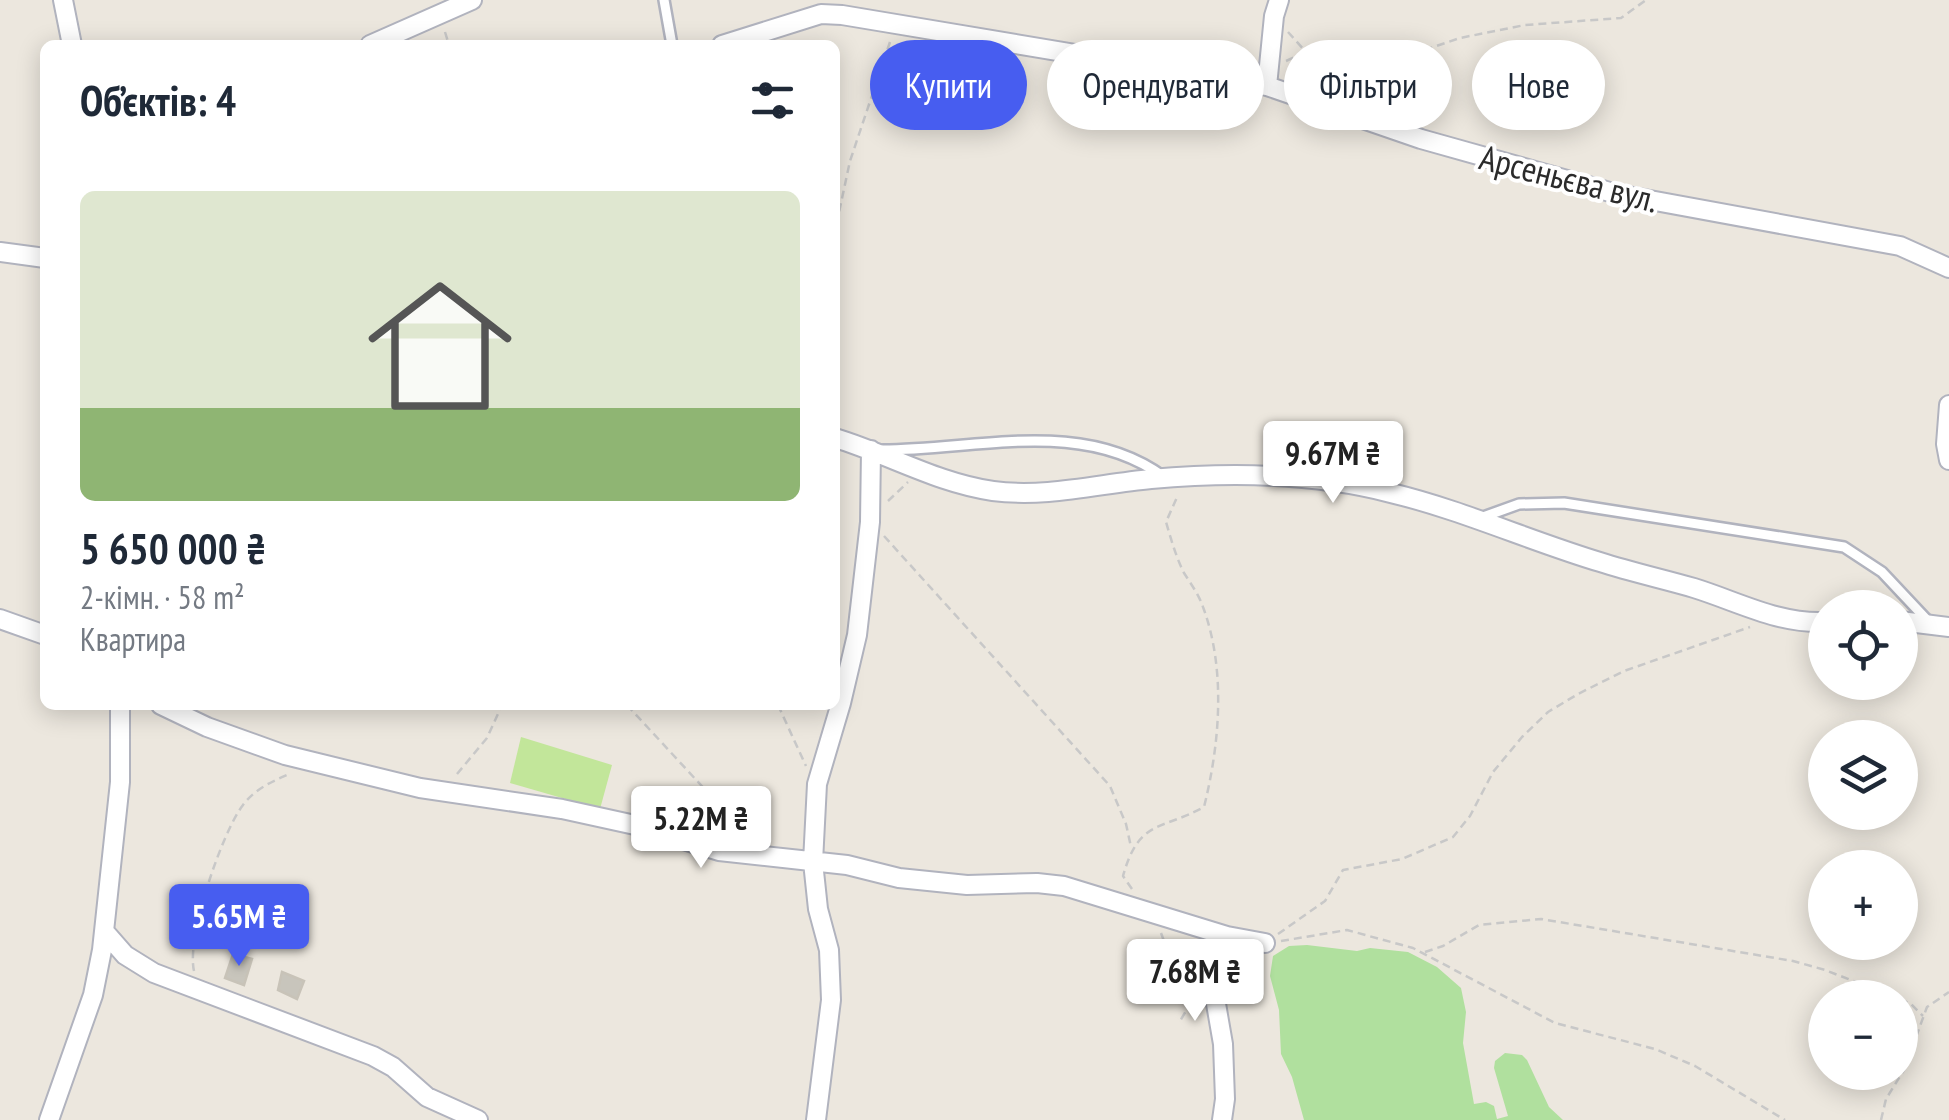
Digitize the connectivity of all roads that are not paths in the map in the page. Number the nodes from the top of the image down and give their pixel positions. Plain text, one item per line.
1 (63, 0) edge
2 (472, 0) edge
3 (664, 0) edge
4 (1279, 0) edge
5 (71, 40) edge
6 (381, 40) edge
7 (671, 40) edge
8 (738, 40) edge
9 (1267, 78) junction
10 (0, 252) edge
11 (36, 258) edge
12 (1949, 268) edge
13 (1949, 405) edge
14 (840, 440) edge
15 (870, 450) junction
16 (1949, 460) edge
17 (1166, 478) junction
18 (1476, 520) junction
19 (0, 620) edge
20 (1808, 620) edge
21 (1941, 626) edge
22 (40, 634) edge
23 (840, 706) edge
24 (120, 710) edge
25 (173, 710) edge
26 (839, 710) edge
27 (813, 862) junction
28 (104, 931) junction
29 (1226, 936) junction
30 (1265, 943) road end
31 (466, 1118) edge
32 (49, 1120) edge
33 (816, 1120) edge
34 (1222, 1120) edge

1 - 5 street
2 - 6 street
3 - 7 lane
4 - 9 street
8 - 9 street, Арсеньєва вул.
9 - 12 street, Арсеньєва вул.
10 - 11 street
13 - 16 street
14 - 15 street
15 - 17 street
15 - 17 lane
15 - 23 street
17 - 18 street
18 - 20 street
18 - 21 lane
19 - 22 street
24 - 28 street
25 - 27 street
26 - 27 street
27 - 29 street
27 - 33 street
28 - 31 street
28 - 32 street
29 - 30 street
29 - 34 street

